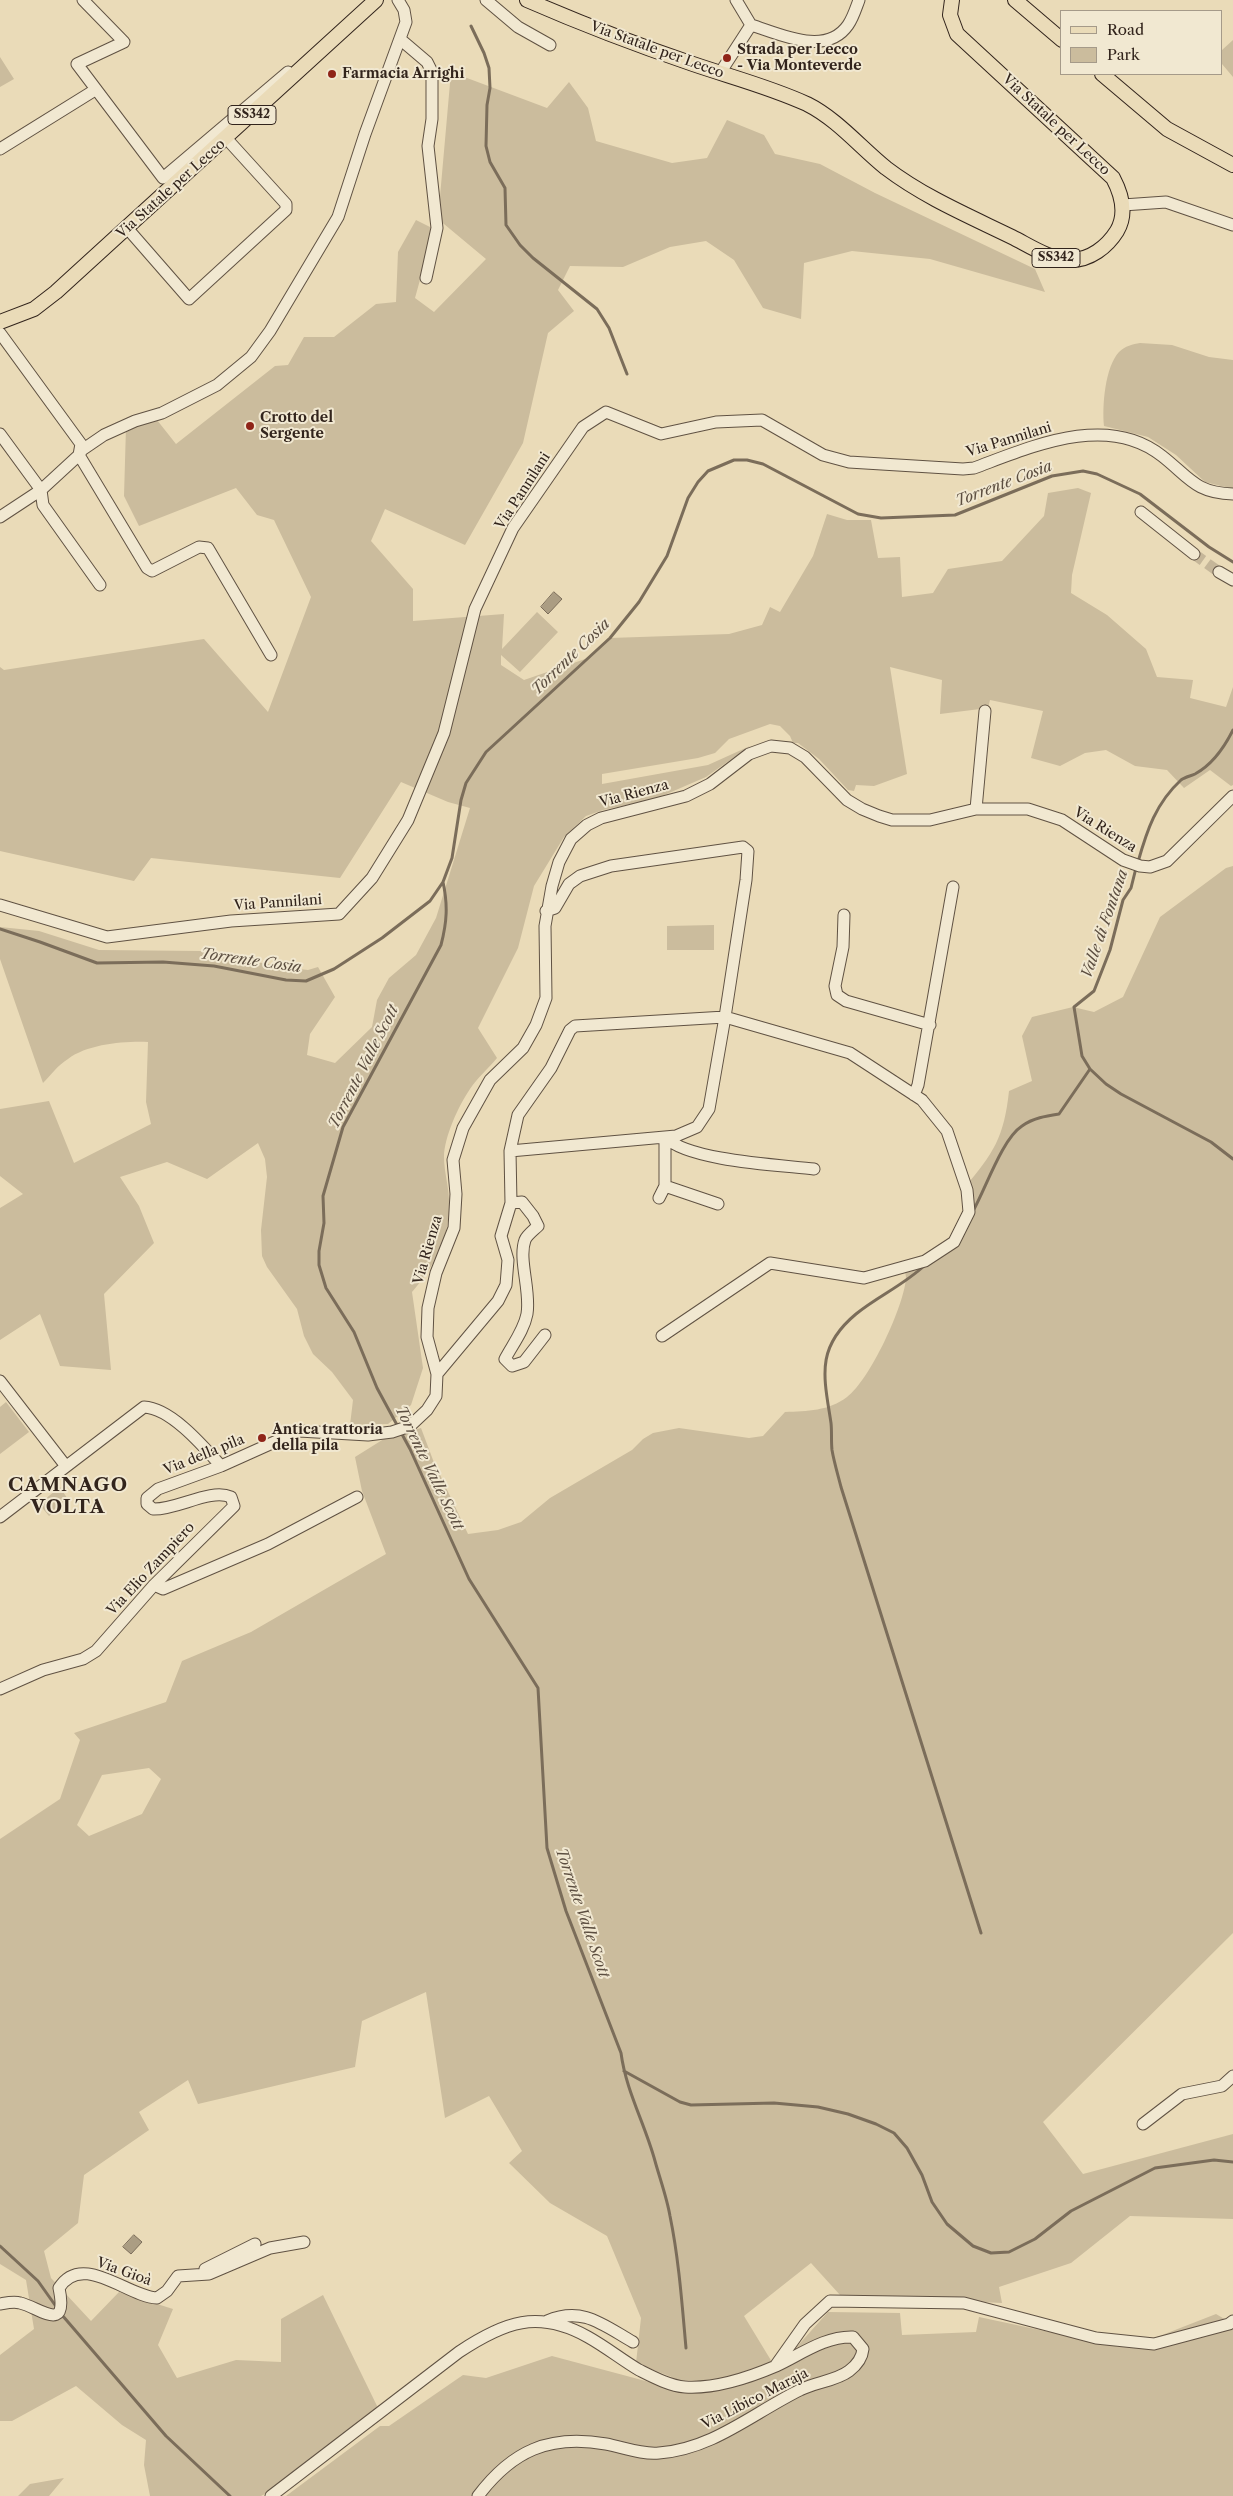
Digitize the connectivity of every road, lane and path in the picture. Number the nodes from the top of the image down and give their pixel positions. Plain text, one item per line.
1 (83, 0) edge
2 (376, 0) edge
3 (398, 0) edge
4 (486, 0) edge
5 (527, 0) edge
6 (736, 0) edge
7 (859, 0) edge
8 (952, 0) edge
9 (1015, 0) edge
10 (751, 25) junction
11 (1060, 38) edge
12 (400, 39) junction
13 (550, 46) dead end
14 (309, 63) junction
15 (720, 73) junction
16 (1103, 75) edge
17 (95, 90) junction
18 (226, 138) junction
19 (0, 149) edge
20 (1233, 165) edge
21 (1123, 205) junction
22 (1233, 225) edge
23 (127, 228) junction
24 (426, 278) dead end
25 (0, 322) edge
26 (0, 333) edge
27 (0, 434) edge
28 (79, 455) junction
29 (41, 490) junction
30 (1233, 494) edge
31 (1140, 512) dead end
32 (0, 517) edge
33 (1194, 554) tunnel mouth
34 (1218, 572) tunnel mouth
35 (1233, 580) edge
36 (100, 585) dead end
37 (271, 655) dead end
38 (985, 711) dead end
39 (1233, 796) edge
40 (976, 809) junction
41 (953, 887) dead end
42 (0, 905) edge
43 (546, 912) junction
44 (844, 915) dead end
45 (725, 1017) junction
46 (930, 1025) junction
47 (914, 1095) junction
48 (665, 1137) junction
49 (510, 1151) junction
50 (814, 1169) dead end
51 (665, 1186) junction
52 (660, 1198) dead end
53 (511, 1203) junction
54 (718, 1204) dead end
55 (545, 1335) dead end
56 (662, 1336) dead end
57 (437, 1374) junction
58 (0, 1380) edge
59 (5, 1396) edge
60 (410, 1426) joint
61 (65, 1465) junction
62 (221, 1466) junction
63 (357, 1497) dead end
64 (147, 1504) joint
65 (0, 1517) edge
66 (154, 1585) junction
67 (0, 1689) edge
68 (1233, 2076) edge
69 (1143, 2124) dead end
70 (304, 2242) dead end
71 (255, 2244) dead end
72 (195, 2275) junction
73 (0, 2304) edge
74 (547, 2321) junction
75 (1233, 2321) edge
76 (634, 2342) dead end
77 (775, 2366) junction
78 (271, 2496) edge
79 (478, 2496) edge

1 - 17 street
2 - 14 main road, Via Statale per Lecco / SS342
3 - 12 street
4 - 13 street
5 - 15 main road, Via Statale per Lecco / SS342
6 - 10 street
7 - 10 street
8 - 21 main road, Via Statale per Lecco
9 - 11 main road
10 - 15 street
12 - 24 street
12 - 28 street
14 - 17 street
14 - 18 main road, Via Statale per Lecco / SS342
15 - 21 main road, Via Statale per Lecco / SS342
16 - 20 main road
17 - 19 street
18 - 23 main road, Via Statale per Lecco / SS342
18 - 23 street
21 - 22 street
23 - 25 main road, Via Statale per Lecco / SS342
26 - 28 street
27 - 29 street
28 - 29 street
28 - 37 street
29 - 32 street
29 - 36 street
30 - 42 street, Via Pannilani
31 - 33 street
34 - 35 street
38 - 40 street
39 - 40 street, Via Rienza
40 - 43 street, Via Rienza
41 - 46 street
43 - 45 street
43 - 57 street, Via Rienza
44 - 46 street
45 - 47 street
45 - 48 street
45 - 49 street
46 - 47 street
47 - 56 street
48 - 49 street
48 - 50 street
48 - 51 street
49 - 53 street
51 - 52 street
51 - 54 street
53 - 55 street
53 - 57 street
57 - 60 street, Via Rienza
58 - 59 street
59 - 61 street
60 - 62 street, Via della pila
61 - 62 street
61 - 65 street
62 - 64 street, Via della pila
63 - 66 street
64 - 66 street, Via Elio Zampiero
66 - 67 street, Via Elio Zampiero
68 - 69 street
70 - 72 street, Via Gioà
71 - 72 street
72 - 73 street, Via Gioà
74 - 76 street
74 - 77 street, Via Libico Maraja
74 - 78 street
75 - 77 street
77 - 79 street, Via Libico Maraja

